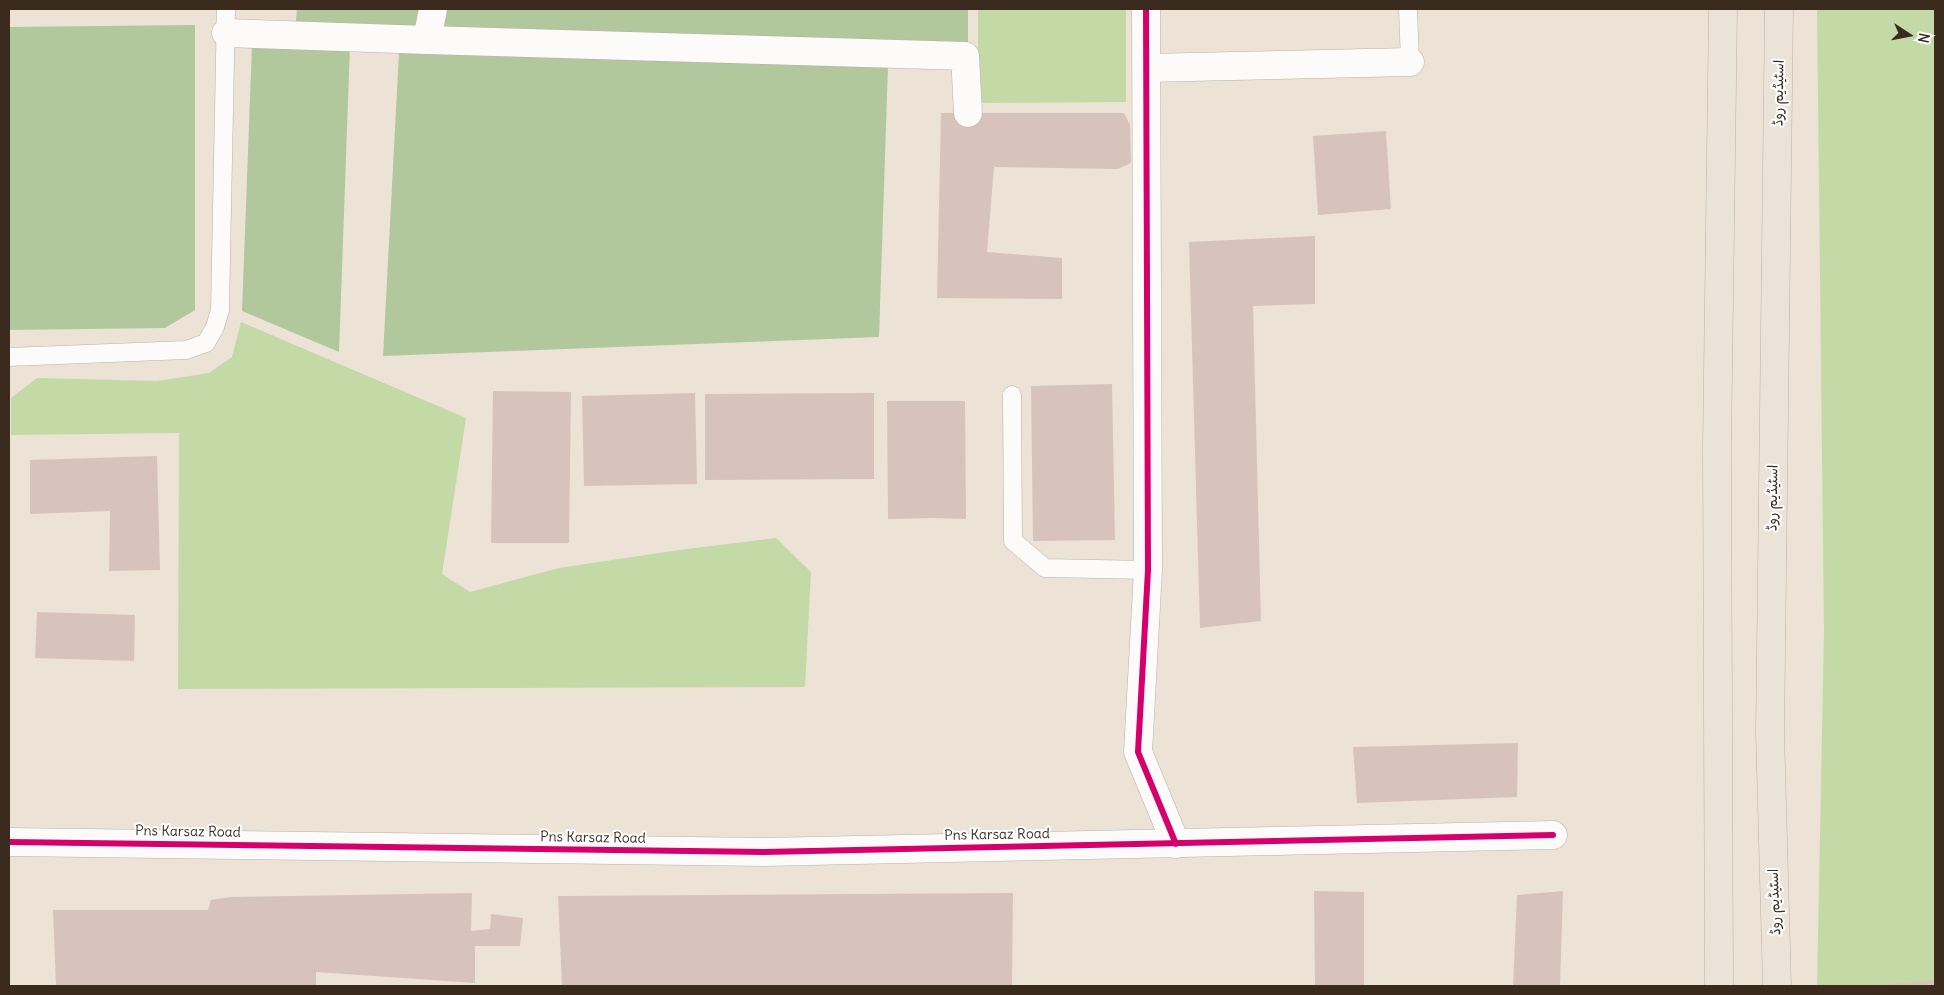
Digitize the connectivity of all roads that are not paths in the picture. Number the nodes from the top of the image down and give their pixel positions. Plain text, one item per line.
1 (433, 9) edge
2 (1146, 9) edge
3 (1408, 9) edge
4 (1723, 9) edge
5 (1779, 9) edge
6 (226, 21) edge
7 (427, 40) junction
8 (1410, 62) joint
9 (1147, 68) junction
10 (968, 113) dead end
11 (9, 357) edge
12 (1012, 395) dead end
13 (1148, 570) junction
14 (1553, 834) dead end
15 (9, 842) edge
16 (1176, 844) junction
17 (1719, 986) edge
18 (1777, 986) edge

1 - 7 street
2 - 9 street
3 - 8 lane
4 - 17 main road
5 - 18 main road, اسٹیڈیم روڈ
6 - 7 street
6 - 11 lane
7 - 10 street
8 - 9 street
9 - 13 street
12 - 13 lane
13 - 16 street
14 - 16 street, Pns Karsaz Road
15 - 16 street, Pns Karsaz Road

